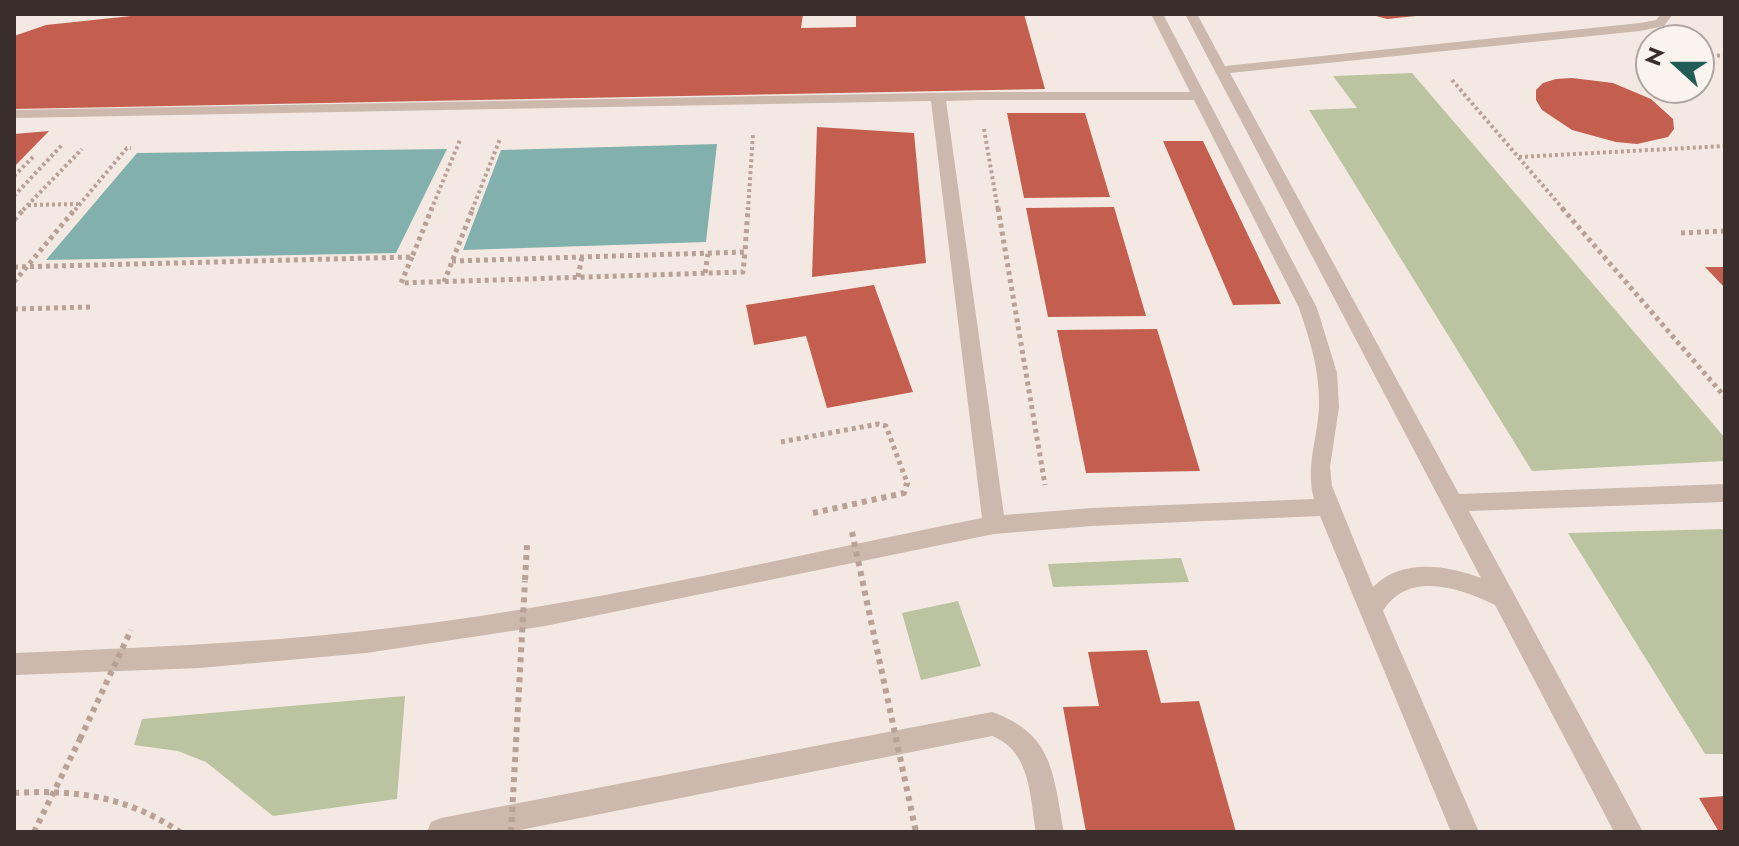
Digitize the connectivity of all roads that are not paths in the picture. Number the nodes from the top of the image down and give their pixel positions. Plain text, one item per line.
1 (1157, 14) edge
2 (1191, 14) edge
3 (1667, 14) edge
4 (1222, 70) junction
5 (1199, 96) junction
6 (938, 97) junction
7 (14, 114) edge
8 (1725, 493) edge
9 (1455, 503) junction
10 (1327, 507) junction
11 (994, 525) junction
12 (1506, 599) junction
13 (1371, 609) junction
14 (14, 664) edge
15 (441, 832) edge
16 (1050, 832) edge
17 (1465, 832) edge
18 (1629, 832) edge

1 - 5 lane
2 - 4 lane
3 - 4 lane
4 - 9 lane
5 - 6 lane
5 - 10 lane
6 - 7 lane
6 - 11 lane
8 - 9 lane
9 - 12 lane
10 - 11 lane
10 - 13 lane
11 - 14 lane
12 - 13 lane
12 - 18 lane
13 - 17 lane
15 - 16 lane

